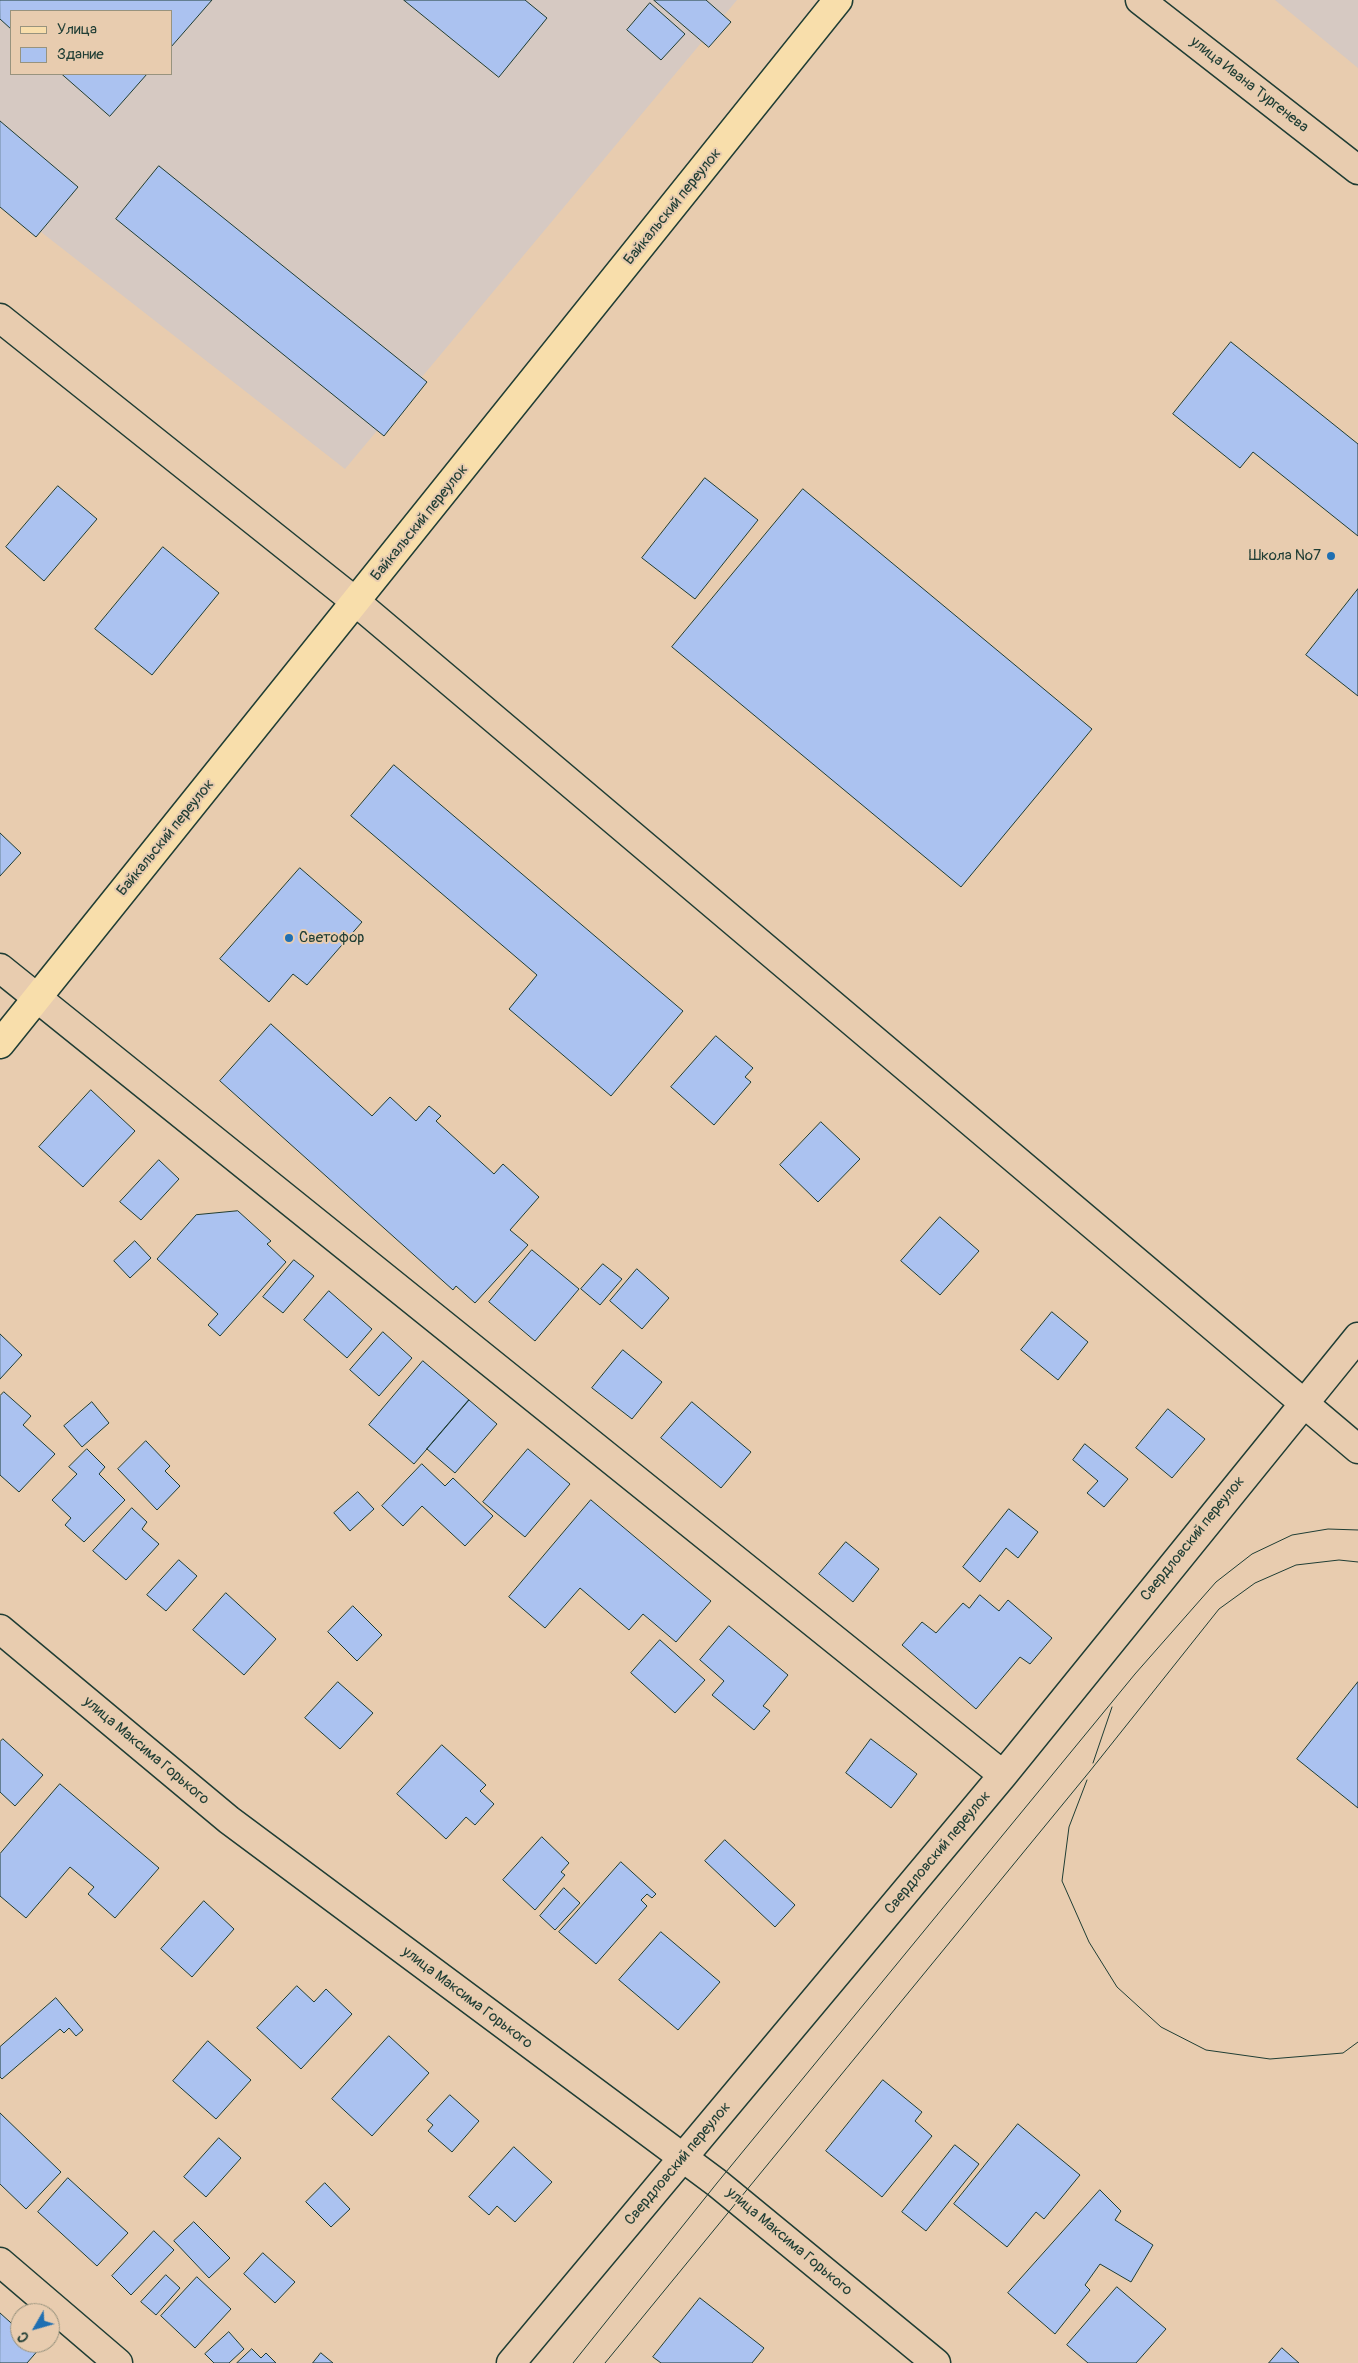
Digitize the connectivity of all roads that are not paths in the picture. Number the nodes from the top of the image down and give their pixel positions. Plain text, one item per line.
1 (838, 0) edge
2 (1140, 0) edge
3 (1358, 170) edge
4 (0, 318) edge
5 (356, 602) junction
6 (0, 968) edge
7 (38, 998) junction
8 (0, 1044) edge
9 (1358, 1337) edge
10 (1302, 1404) junction
11 (1358, 1449) edge
12 (0, 1629) edge
13 (1003, 1775) junction
14 (683, 2159) junction
15 (0, 2262) edge
16 (118, 2363) edge
17 (510, 2363) edge
18 (936, 2363) edge

1 - 5 main road, Байкальский переулок
2 - 3 street, улица Ивана Тургенева
4 - 5 street
5 - 7 main road, Байкальский переулок
5 - 10 street
6 - 7 street
7 - 8 main road, Байкальский переулок
7 - 13 street
9 - 10 street, Свердловский переулок
10 - 11 street
10 - 13 street, Свердловский переулок
12 - 14 street, улица Максима Горького
13 - 14 street, Свердловский переулок
14 - 17 street, Свердловский переулок
14 - 18 street, улица Максима Горького
15 - 16 street

